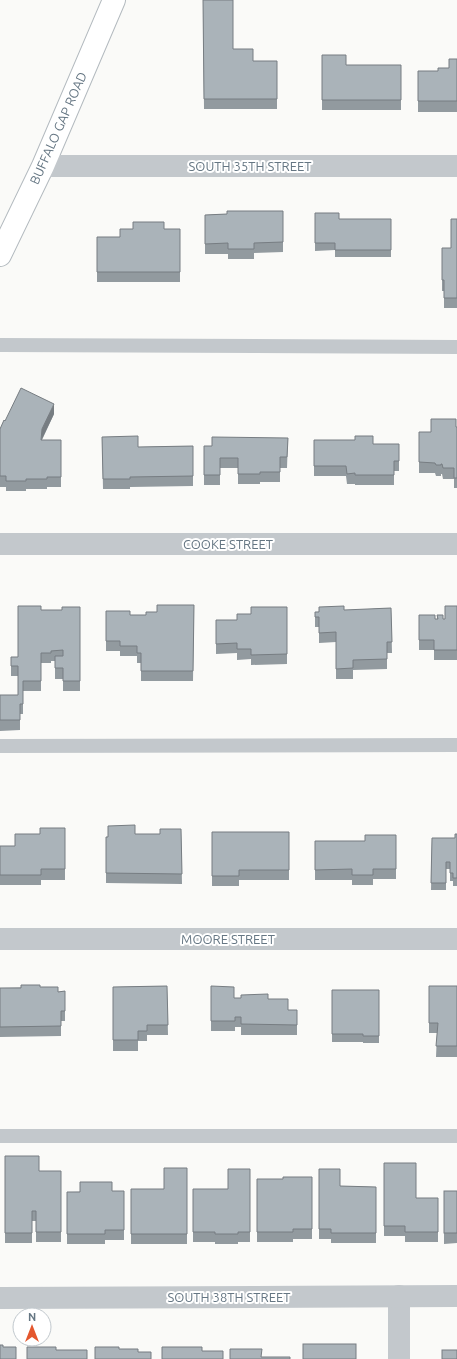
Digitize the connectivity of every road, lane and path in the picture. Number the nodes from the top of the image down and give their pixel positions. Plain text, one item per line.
1 (114, 0) edge
2 (43, 166) junction
3 (457, 166) edge
4 (0, 255) edge
5 (0, 345) edge
6 (457, 347) edge
7 (0, 544) edge
8 (457, 544) edge
9 (457, 745) edge
10 (0, 746) edge
11 (0, 939) edge
12 (457, 939) edge
13 (0, 1136) edge
14 (457, 1136) edge
15 (399, 1296) junction
16 (457, 1296) edge
17 (0, 1298) edge
18 (400, 1359) edge

1 - 2 main road, BUFFALO GAP ROAD
2 - 3 street, SOUTH 35TH STREET
2 - 4 main road, BUFFALO GAP ROAD
5 - 6 lane
7 - 8 street, COOKE STREET
9 - 10 lane
11 - 12 street, MOORE STREET
13 - 14 lane
15 - 16 street, SOUTH 38TH STREET
15 - 17 street, SOUTH 38TH STREET
15 - 18 street

